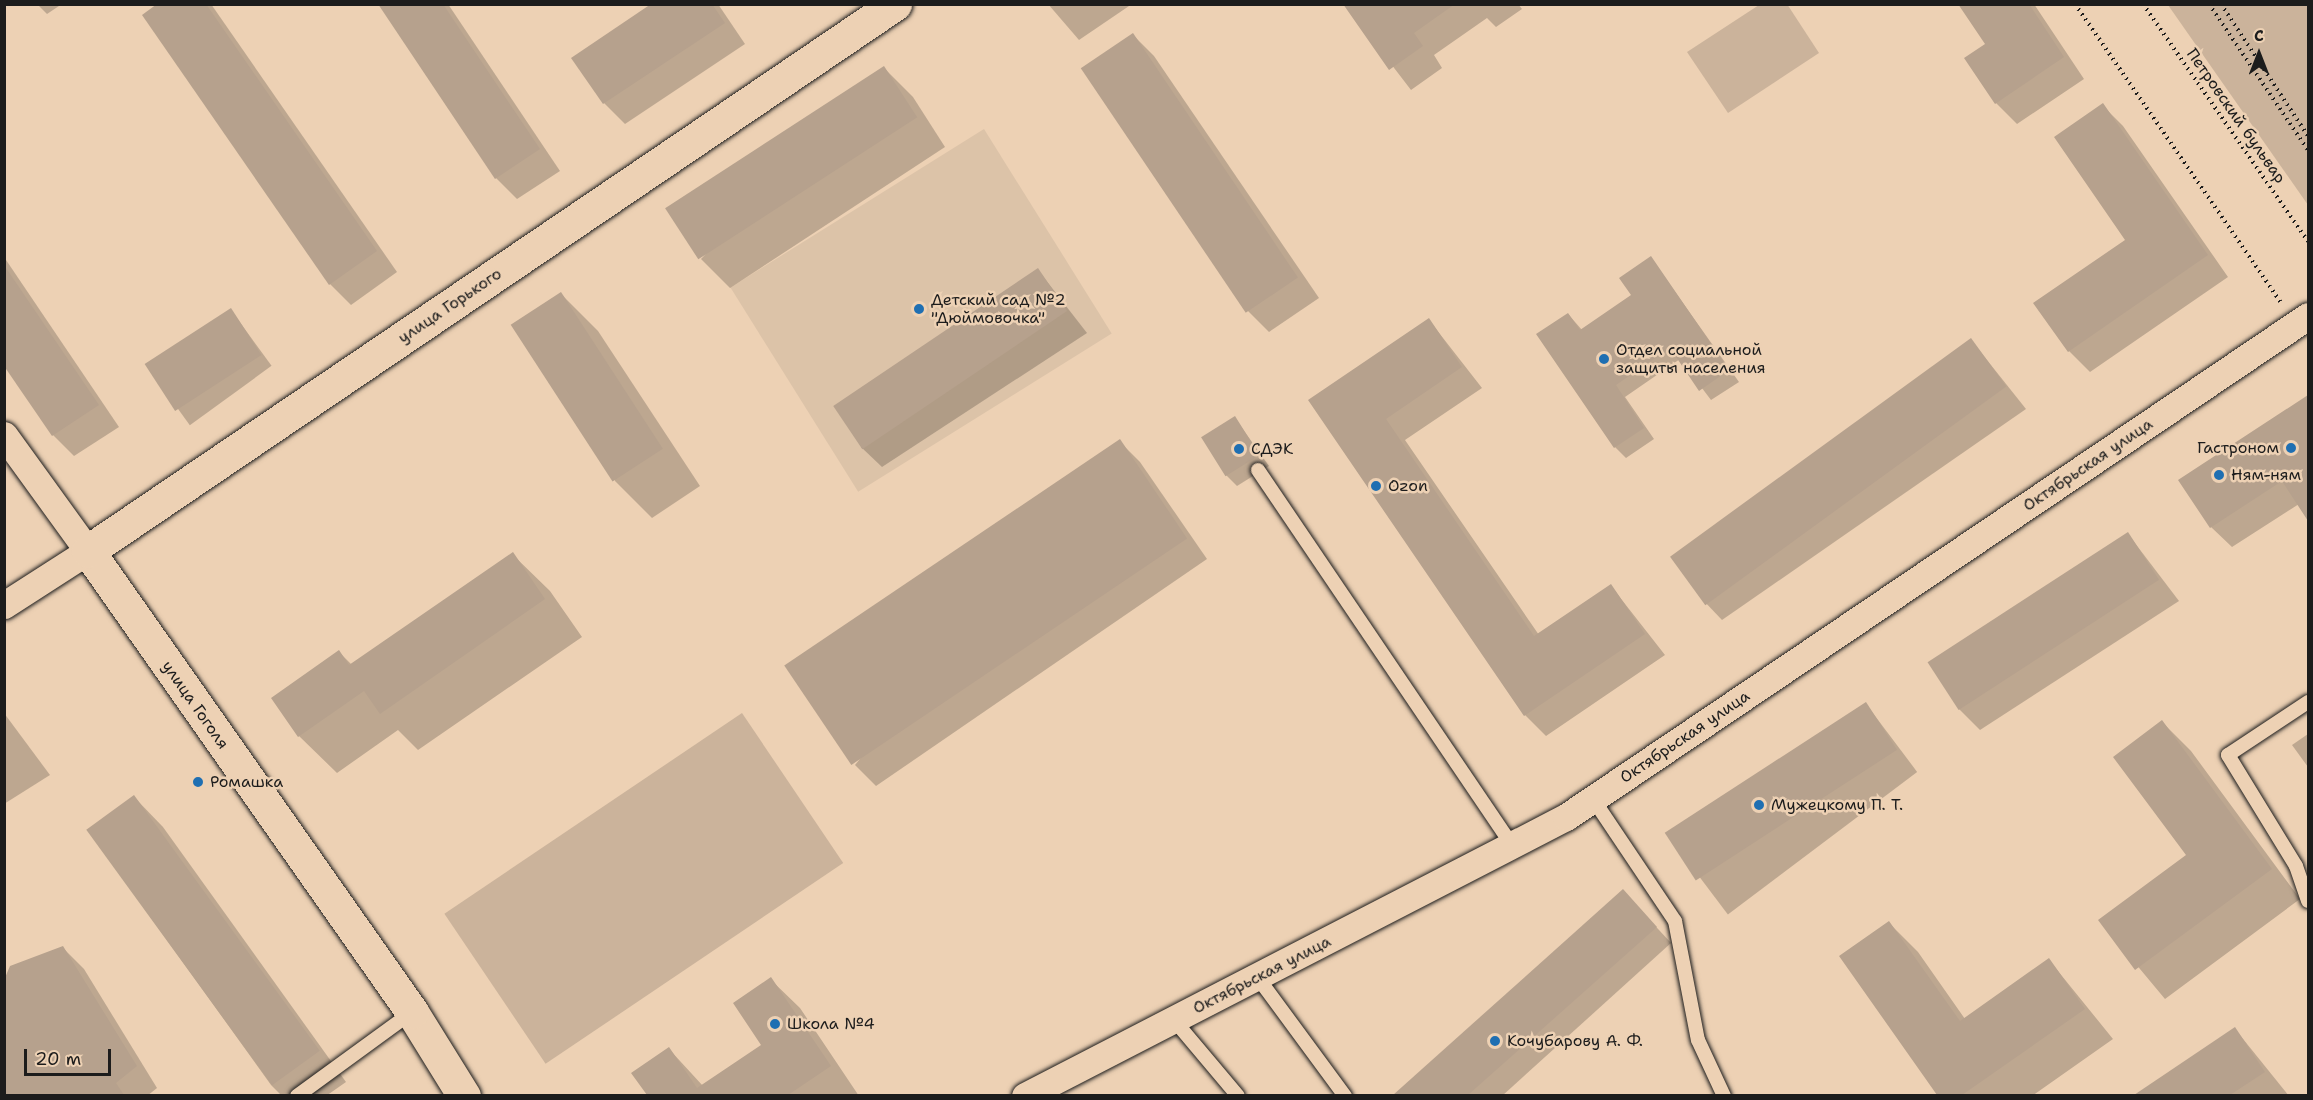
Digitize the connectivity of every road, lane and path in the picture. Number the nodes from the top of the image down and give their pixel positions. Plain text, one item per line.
1 (895, 4) edge
2 (2075, 4) edge
3 (2143, 4) edge
4 (2209, 4) edge
5 (2221, 4) edge
6 (2308, 136) edge
7 (2308, 150) edge
8 (2308, 242) edge
9 (2302, 321) edge
10 (4, 435) edge
11 (1258, 470) dead end
12 (88, 551) junction
13 (4, 605) edge
14 (2308, 702) edge
15 (1593, 799) junction
16 (1512, 845) junction
17 (2308, 901) edge
18 (1258, 978) junction
19 (412, 1012) junction
20 (1174, 1020) junction
21 (297, 1095) edge
22 (464, 1095) edge
23 (1025, 1095) edge
24 (1238, 1095) edge
25 (1345, 1095) edge
26 (1724, 1095) edge

1 - 12 street, улица Горького
2 - 9 path
3 - 8 path, Петровский бульвар
4 - 7 path
5 - 6 path
9 - 15 street, Октябрьская улица
10 - 12 street, улица Гоголя
11 - 16 lane
12 - 13 street, улица Горького
12 - 19 street, улица Гоголя
14 - 17 lane
15 - 16 street, Октябрьская улица
15 - 26 lane
16 - 18 street, Октябрьская улица
18 - 20 street, Октябрьская улица
18 - 25 lane
19 - 21 lane
19 - 22 street, улица Гоголя
20 - 23 street, Октябрьская улица
20 - 24 lane

